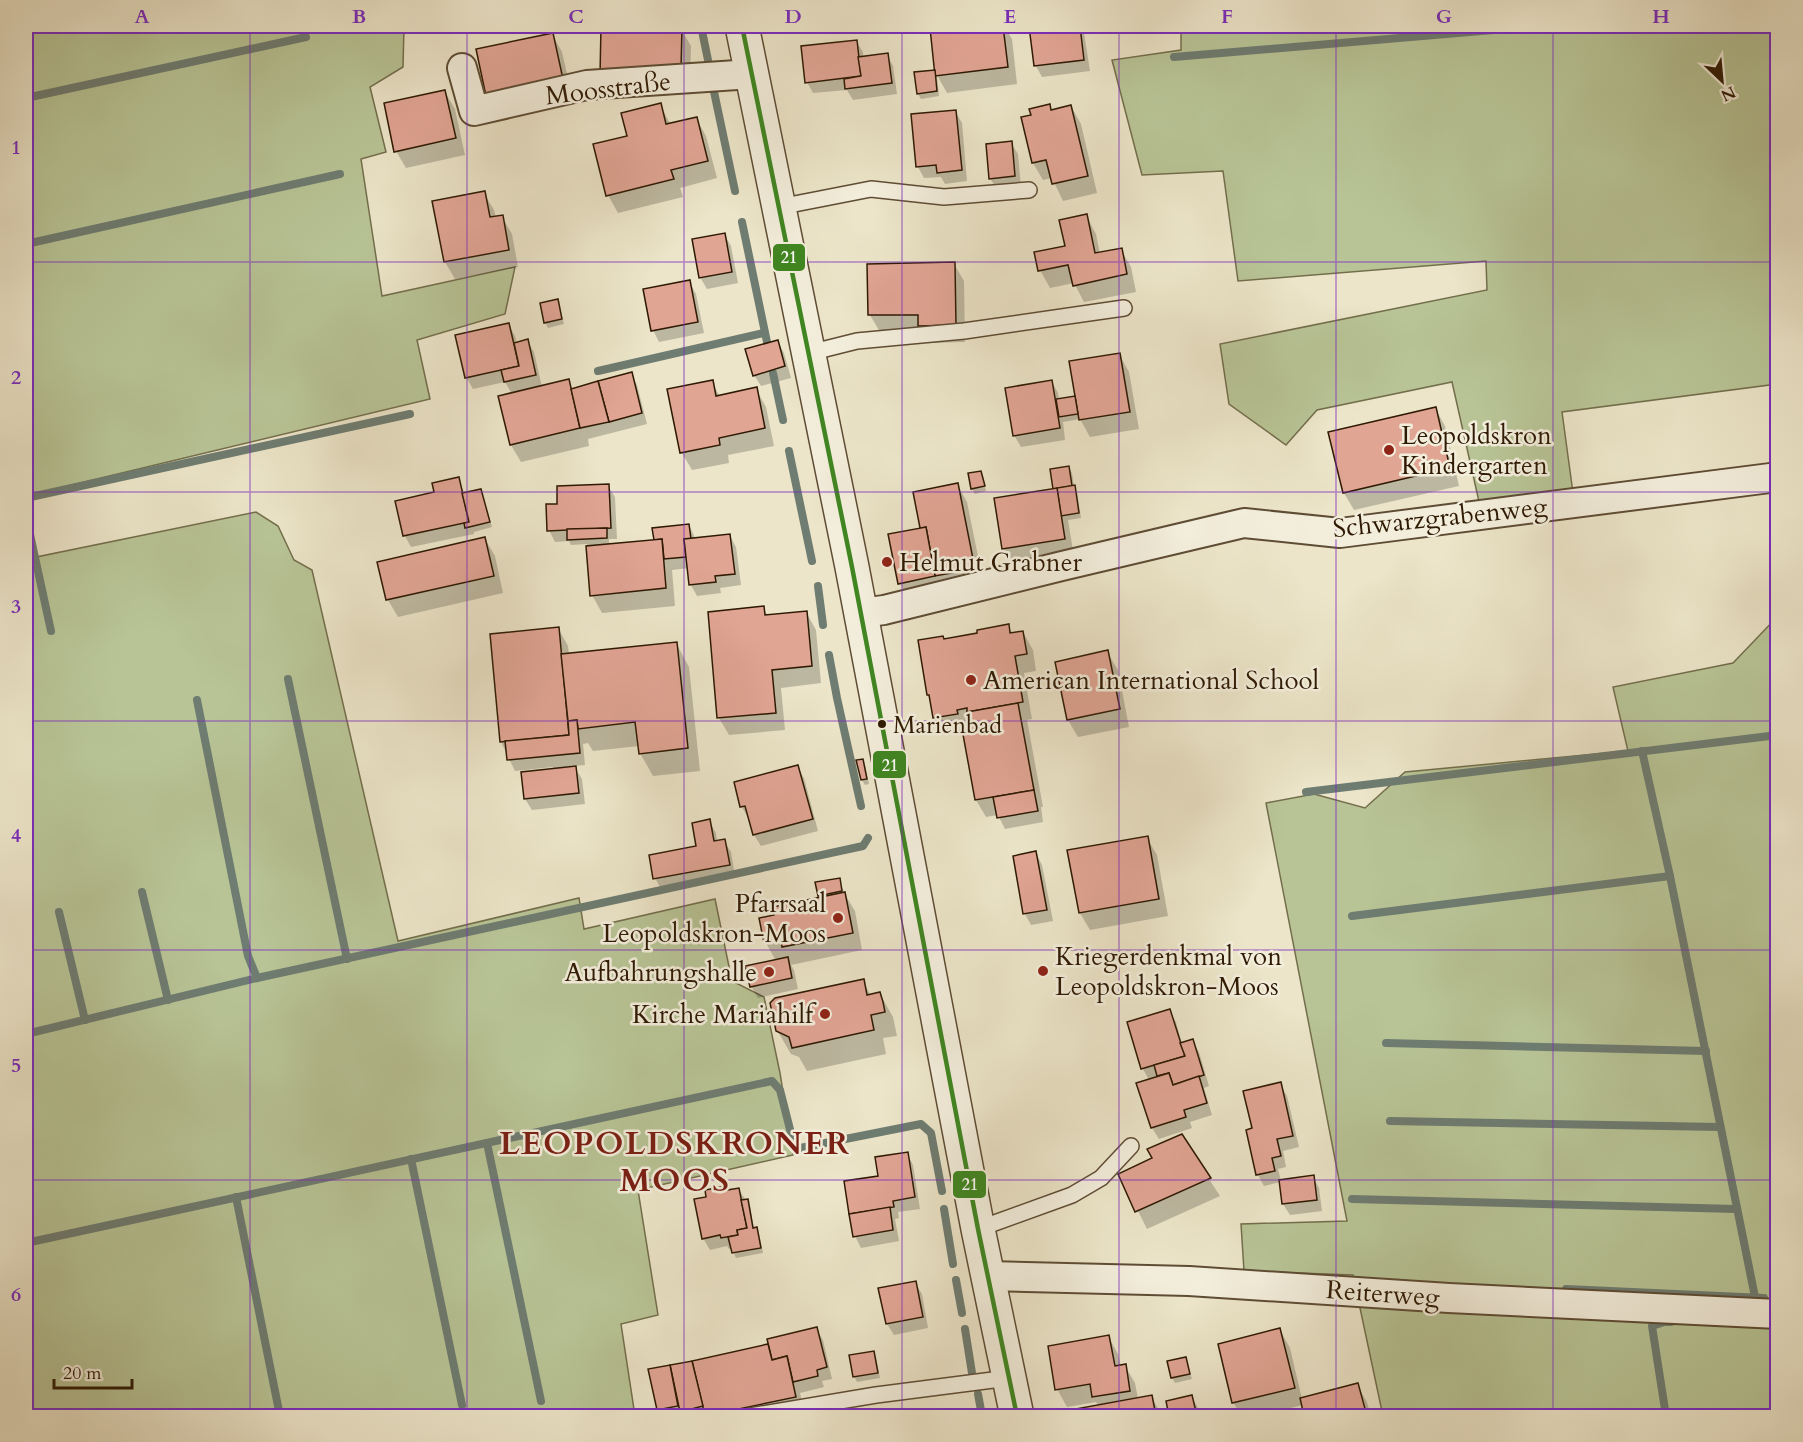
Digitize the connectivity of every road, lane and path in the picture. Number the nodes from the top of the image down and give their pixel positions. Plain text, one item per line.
1 (742, 26) edge
2 (462, 68) dead end
3 (752, 74) junction
4 (1029, 190) dead end
5 (779, 207) junction
6 (1124, 308) dead end
7 (809, 353) junction
8 (1778, 477) edge
9 (861, 613) junction
10 (1131, 1146) dead end
11 (978, 1229) junction
12 (988, 1276) junction
13 (1778, 1314) edge
14 (1008, 1374) junction
15 (750, 1416) edge
16 (1017, 1416) edge

1 - 3 street
2 - 3 street, Moosstraße
3 - 5 street
4 - 5 lane
5 - 7 street
6 - 7 lane
7 - 9 street
8 - 9 street, Schwarzgrabenweg
9 - 11 street
10 - 11 lane
11 - 12 street
12 - 13 street, Reiterweg
12 - 14 street
14 - 15 lane
14 - 16 street

